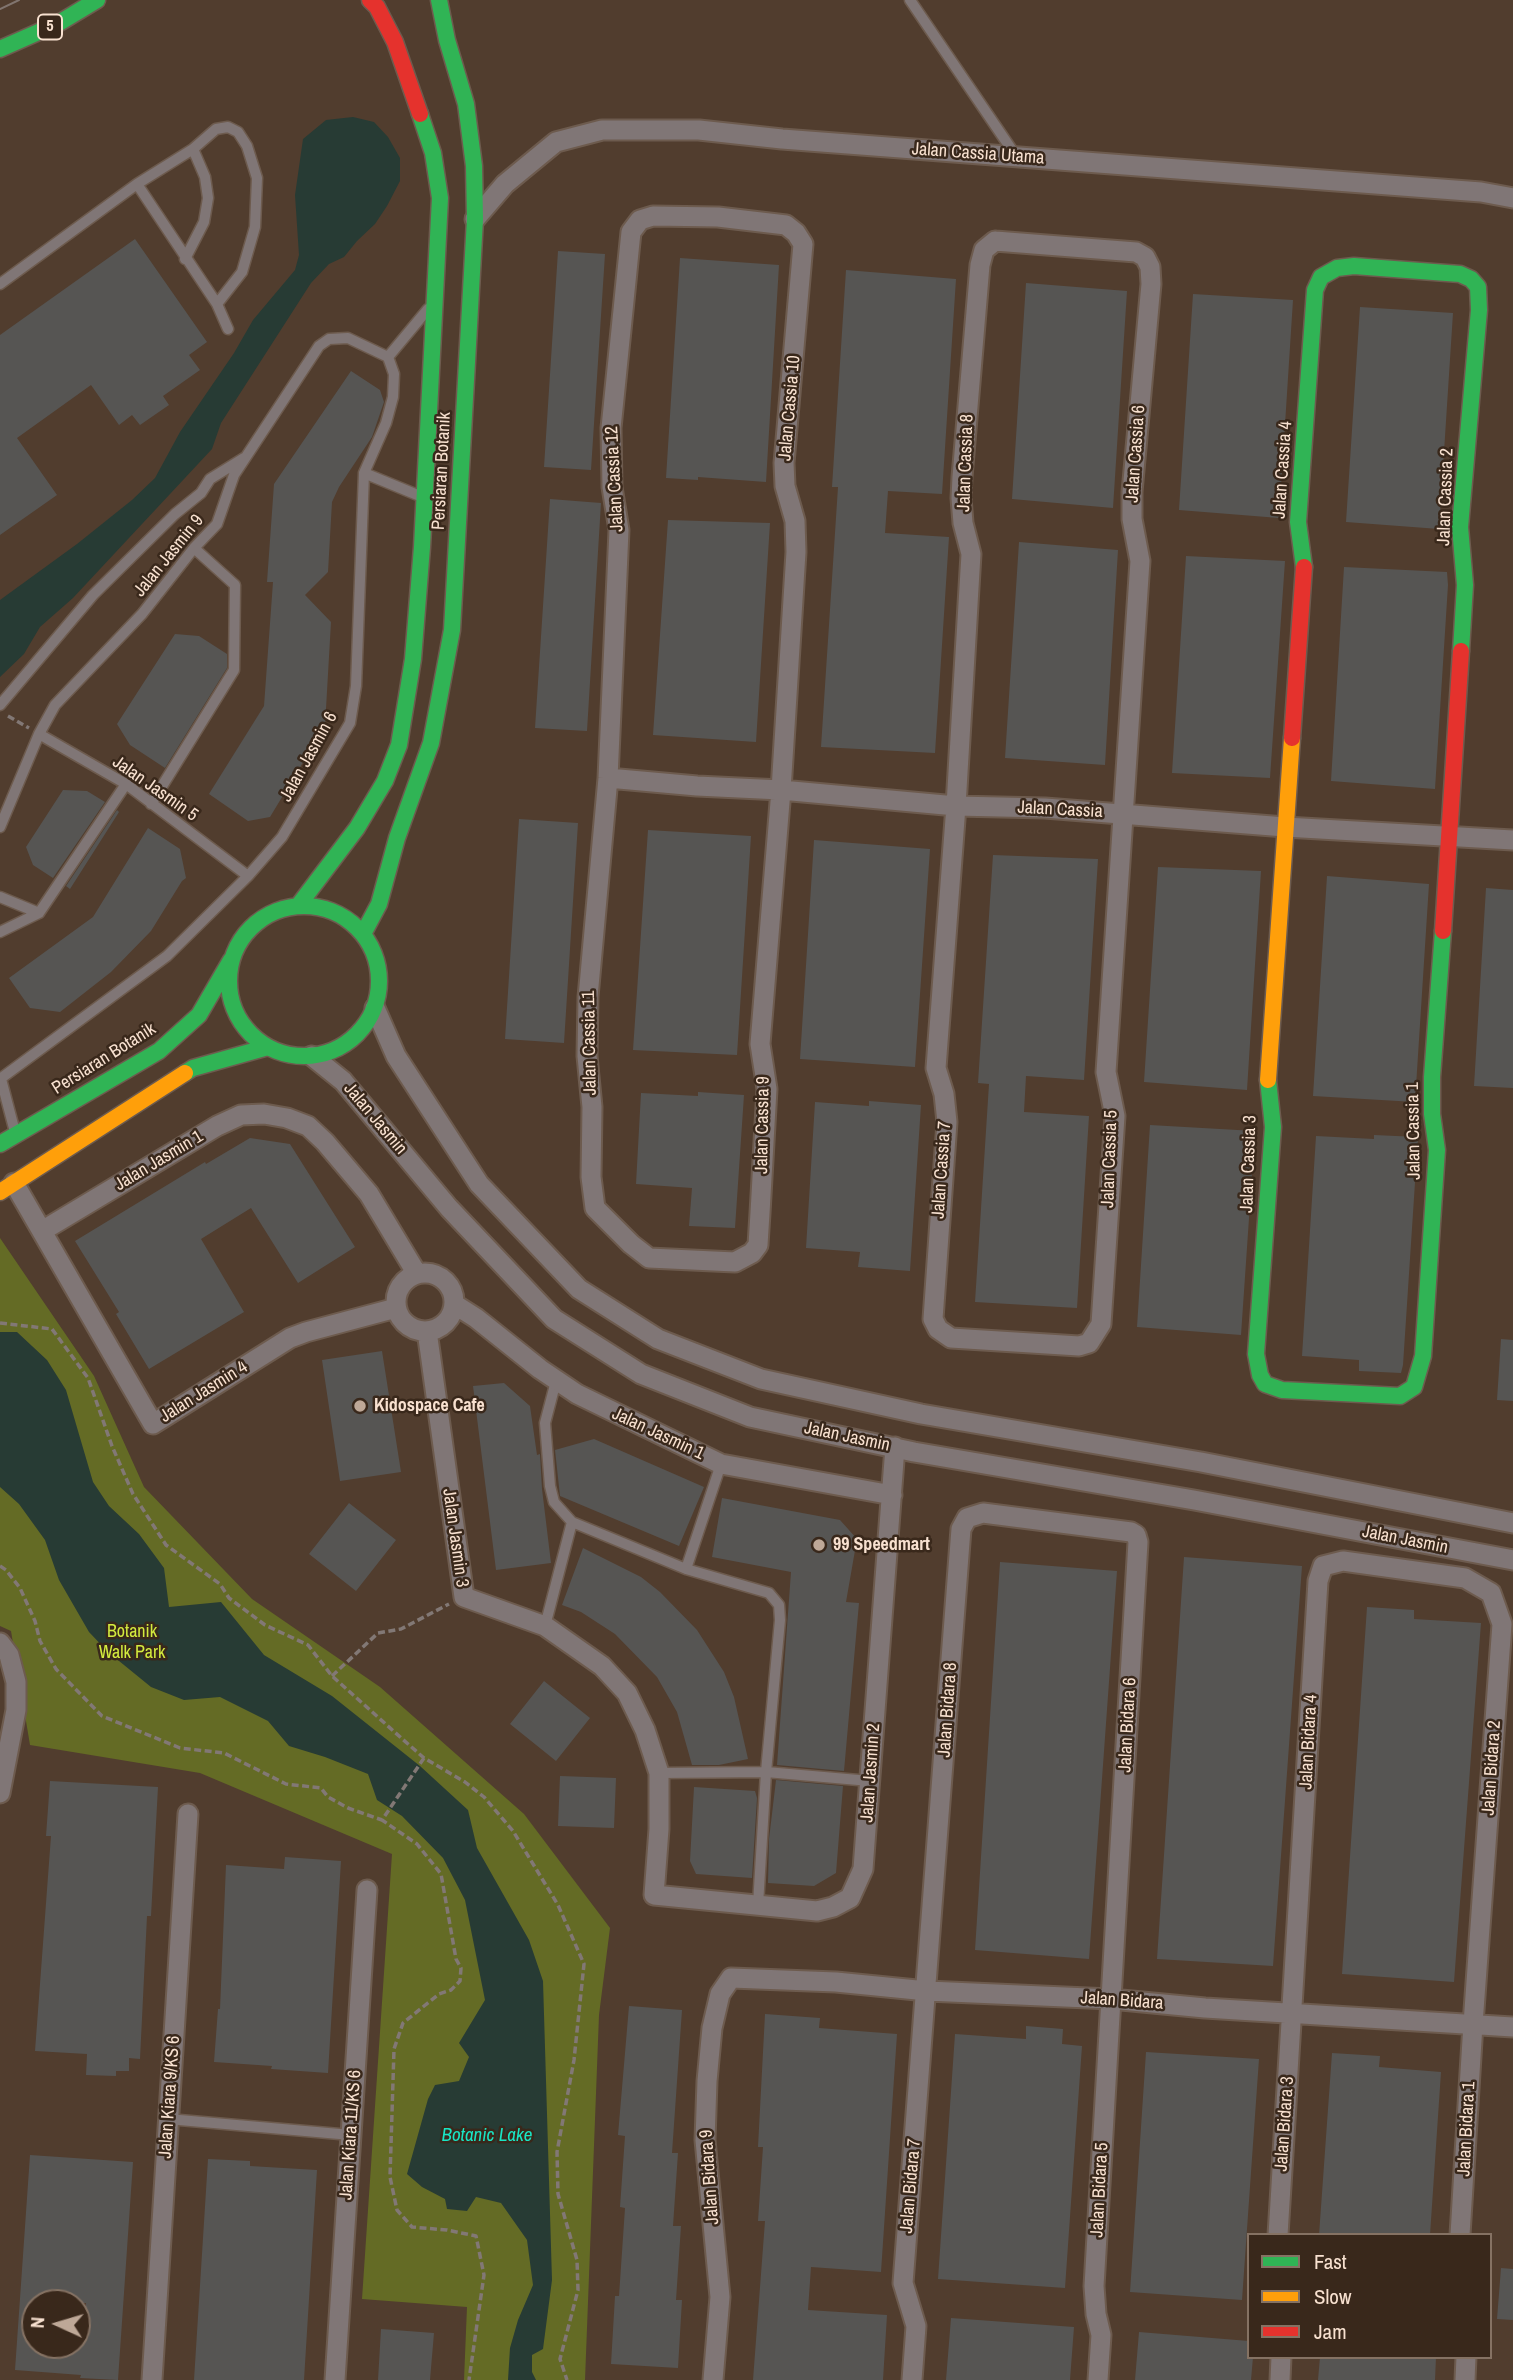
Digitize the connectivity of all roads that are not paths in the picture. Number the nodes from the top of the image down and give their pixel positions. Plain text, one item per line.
1 (370, 0) edge
2 (439, 0) edge
3 (910, 0) edge
4 (103, 2) edge
5 (0, 49) edge
6 (193, 149) junction
7 (1016, 156) junction
8 (137, 184) junction
9 (1513, 198) edge
10 (718, 217) joint
11 (475, 219) junction
12 (1069, 246) joint
13 (185, 259) junction
14 (1396, 268) joint
15 (0, 284) edge
16 (435, 300) junction
17 (217, 304) junction
18 (228, 329) dead end
19 (388, 357) junction
20 (246, 456) junction
21 (364, 474) junction
22 (424, 497) junction
23 (194, 548) junction
24 (0, 705) edge
25 (39, 734) junction
26 (608, 778) junction
27 (126, 784) junction
28 (781, 790) junction
29 (151, 804) junction
30 (956, 806) junction
31 (1123, 814) junction
32 (0, 827) edge
33 (1285, 827) junction
34 (1450, 837) junction
35 (1513, 841) edge
36 (248, 876) junction
37 (0, 897) edge
38 (298, 905) junction
39 (39, 913) junction
40 (0, 932) edge
41 (363, 934) junction
42 (234, 954) junction
43 (374, 1008) junction
44 (268, 1047) junction
45 (312, 1056) junction
46 (1, 1079) edge
47 (16, 1135) junction
48 (0, 1144) edge
49 (7, 1188) edge
50 (42, 1231) junction
51 (674, 1260) joint
52 (416, 1274) junction
53 (454, 1304) junction
54 (396, 1308) junction
55 (428, 1331) junction
56 (1014, 1343) joint
57 (556, 1381) junction
58 (1339, 1395) joint
59 (895, 1447) junction
60 (721, 1464) junction
61 (892, 1495) junction
62 (572, 1522) junction
63 (1054, 1522) joint
64 (1513, 1523) edge
65 (1513, 1560) edge
66 (686, 1569) junction
67 (1416, 1571) joint
68 (545, 1626) junction
69 (0, 1643) edge
70 (766, 1772) junction
71 (659, 1773) junction
72 (870, 1781) junction
73 (0, 1793) edge
74 (188, 1814) dead end
75 (367, 1890) dead end
76 (654, 1895) joint
77 (758, 1905) junction
78 (731, 1978) joint
79 (927, 1991) junction
80 (1111, 1999) junction
81 (1293, 2013) junction
82 (1473, 2024) junction
83 (1513, 2027) edge
84 (168, 2119) junction
85 (351, 2136) junction
86 (1278, 2233) edge
87 (1460, 2233) edge
88 (1281, 2359) edge
89 (1466, 2359) edge
90 (152, 2380) edge
91 (335, 2380) edge
92 (713, 2380) edge
93 (912, 2380) edge
94 (1098, 2380) edge
95 (1280, 2380) edge
96 (1465, 2380) edge

1 - 16 main road, Persiaran Botanik
2 - 11 main road, Persiaran Botanik
3 - 7 lane
4 - 5 main road, 5
6 - 8 lane
6 - 13 lane
6 - 17 lane
7 - 9 street, Jalan Cassia Utama
7 - 11 street, Jalan Cassia Utama
8 - 13 lane
8 - 15 lane
10 - 26 street, Jalan Cassia 12
10 - 28 street, Jalan Cassia 10
11 - 41 main road, Persiaran Botanik
12 - 30 street, Jalan Cassia 8
12 - 31 street, Jalan Cassia 6
13 - 17 lane
14 - 33 main road, Jalan Cassia 4
14 - 34 main road, Jalan Cassia 2
16 - 19 lane
16 - 22 main road, Persiaran Botanik
17 - 18 lane
19 - 20 lane, Jalan Jasmin 9
19 - 21 lane, Jalan Jasmin 6
20 - 23 lane, Jalan Jasmin 9
20 - 24 lane
21 - 22 lane
21 - 36 lane, Jalan Jasmin 6
22 - 38 main road, Persiaran Botanik
23 - 25 lane, Jalan Jasmin 9
23 - 29 lane
25 - 27 lane, Jalan Jasmin 5
25 - 32 lane, Jalan Jasmin 9
26 - 28 street, Jalan Cassia
26 - 51 street, Jalan Cassia 11
27 - 29 lane, Jalan Jasmin 5
27 - 39 lane
28 - 30 street, Jalan Cassia
28 - 51 street, Jalan Cassia 9
29 - 36 lane, Jalan Jasmin 5
30 - 31 street, Jalan Cassia
30 - 56 street, Jalan Cassia 7
31 - 33 street, Jalan Cassia
31 - 56 street, Jalan Cassia 5
33 - 34 street, Jalan Cassia
33 - 58 main road, Jalan Cassia 3
34 - 35 street, Jalan Cassia
34 - 58 main road, Jalan Cassia 1
36 - 46 lane, Jalan Jasmin 6
37 - 39 lane
38 - 41 main road
38 - 42 main road
39 - 40 lane
41 - 43 main road
42 - 44 main road
42 - 47 main road, Persiaran Botanik
43 - 45 main road
43 - 64 street
44 - 45 main road
44 - 49 main road
45 - 59 street, Jalan Jasmin
46 - 47 lane
47 - 48 main road, Persiaran Botanik
49 - 50 street, Jalan Jasmin 4
50 - 52 street, Jalan Jasmin 1
50 - 54 street, Jalan Jasmin 4
52 - 53 street
52 - 54 street
53 - 55 street
53 - 57 street, Jalan Jasmin 1
54 - 55 street
55 - 68 street, Jalan Jasmin 3
57 - 60 street, Jalan Jasmin 1
57 - 62 lane
59 - 61 street, Jalan Jasmin 2
59 - 65 street, Jalan Jasmin
60 - 61 street, Jalan Jasmin 1
60 - 66 lane
61 - 72 street, Jalan Jasmin 2
62 - 66 lane
62 - 68 lane
63 - 79 street, Jalan Bidara 8
63 - 80 street, Jalan Bidara 6
66 - 70 lane
67 - 81 street, Jalan Bidara 4
67 - 82 street, Jalan Bidara 2
68 - 71 street, Jalan Jasmin 3
69 - 73 street
70 - 71 lane
70 - 72 lane
70 - 77 lane
71 - 76 street, Jalan Jasmin 3
72 - 77 street, Jalan Jasmin 2
74 - 84 street, Jalan Kiara 9/KS 6
75 - 85 street, Jalan Kiara 11/KS 6
76 - 77 street, Jalan Jasmin 2
78 - 79 street, Jalan Bidara
78 - 92 street, Jalan Bidara 9
79 - 80 street, Jalan Bidara
79 - 93 street, Jalan Bidara 7
80 - 81 street, Jalan Bidara
80 - 94 street, Jalan Bidara 5
81 - 82 street, Jalan Bidara
81 - 86 street, Jalan Bidara 3
82 - 83 street, Jalan Bidara
82 - 87 street, Jalan Bidara 1
84 - 85 lane
84 - 90 street, Jalan Kiara 9/KS 6
85 - 91 street, Jalan Kiara 11/KS 6
88 - 95 street
89 - 96 street

